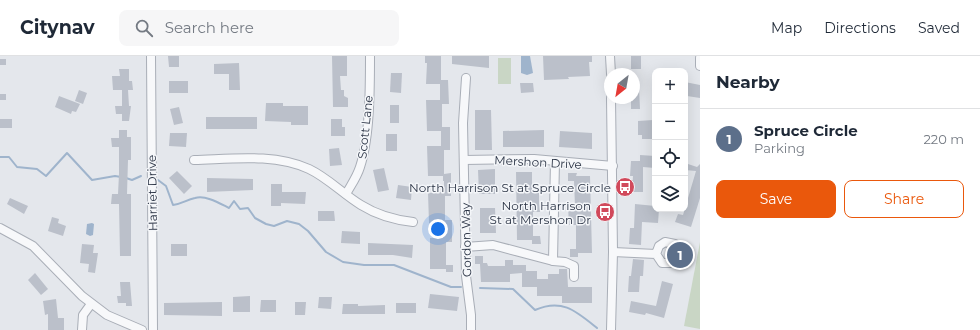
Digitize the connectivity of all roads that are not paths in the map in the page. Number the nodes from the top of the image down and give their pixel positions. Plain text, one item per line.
1 (151, 56) edge
2 (370, 56) edge
3 (610, 56) edge
4 (700, 58) edge
5 (700, 66) edge
6 (611, 68) edge
7 (466, 78) dead end
8 (612, 104) edge
9 (194, 160) dead end
10 (464, 160) junction
11 (555, 161) junction
12 (613, 166) junction
13 (346, 194) junction
14 (413, 222) dead end
15 (0, 228) edge
16 (465, 247) junction
17 (613, 252) junction
18 (656, 254) dead end
19 (553, 261) junction
20 (574, 277) dead end
21 (91, 304) junction
22 (82, 330) edge
23 (142, 330) edge
24 (153, 330) edge
25 (472, 330) edge
26 (611, 330) edge

1 - 24 street, Harriet Drive
2 - 13 street, Scott Lane
3 - 6 street
4 - 5 street
7 - 10 street, Gordon Way
8 - 12 street
9 - 13 street
10 - 11 street, Mershon Drive
10 - 16 street, Gordon Way
11 - 12 street, Mershon Drive
11 - 19 street
12 - 17 street
13 - 14 street
15 - 21 street
16 - 19 street
16 - 25 street, Gordon Way
17 - 18 street
17 - 26 street
19 - 20 street
21 - 22 street
21 - 23 street

